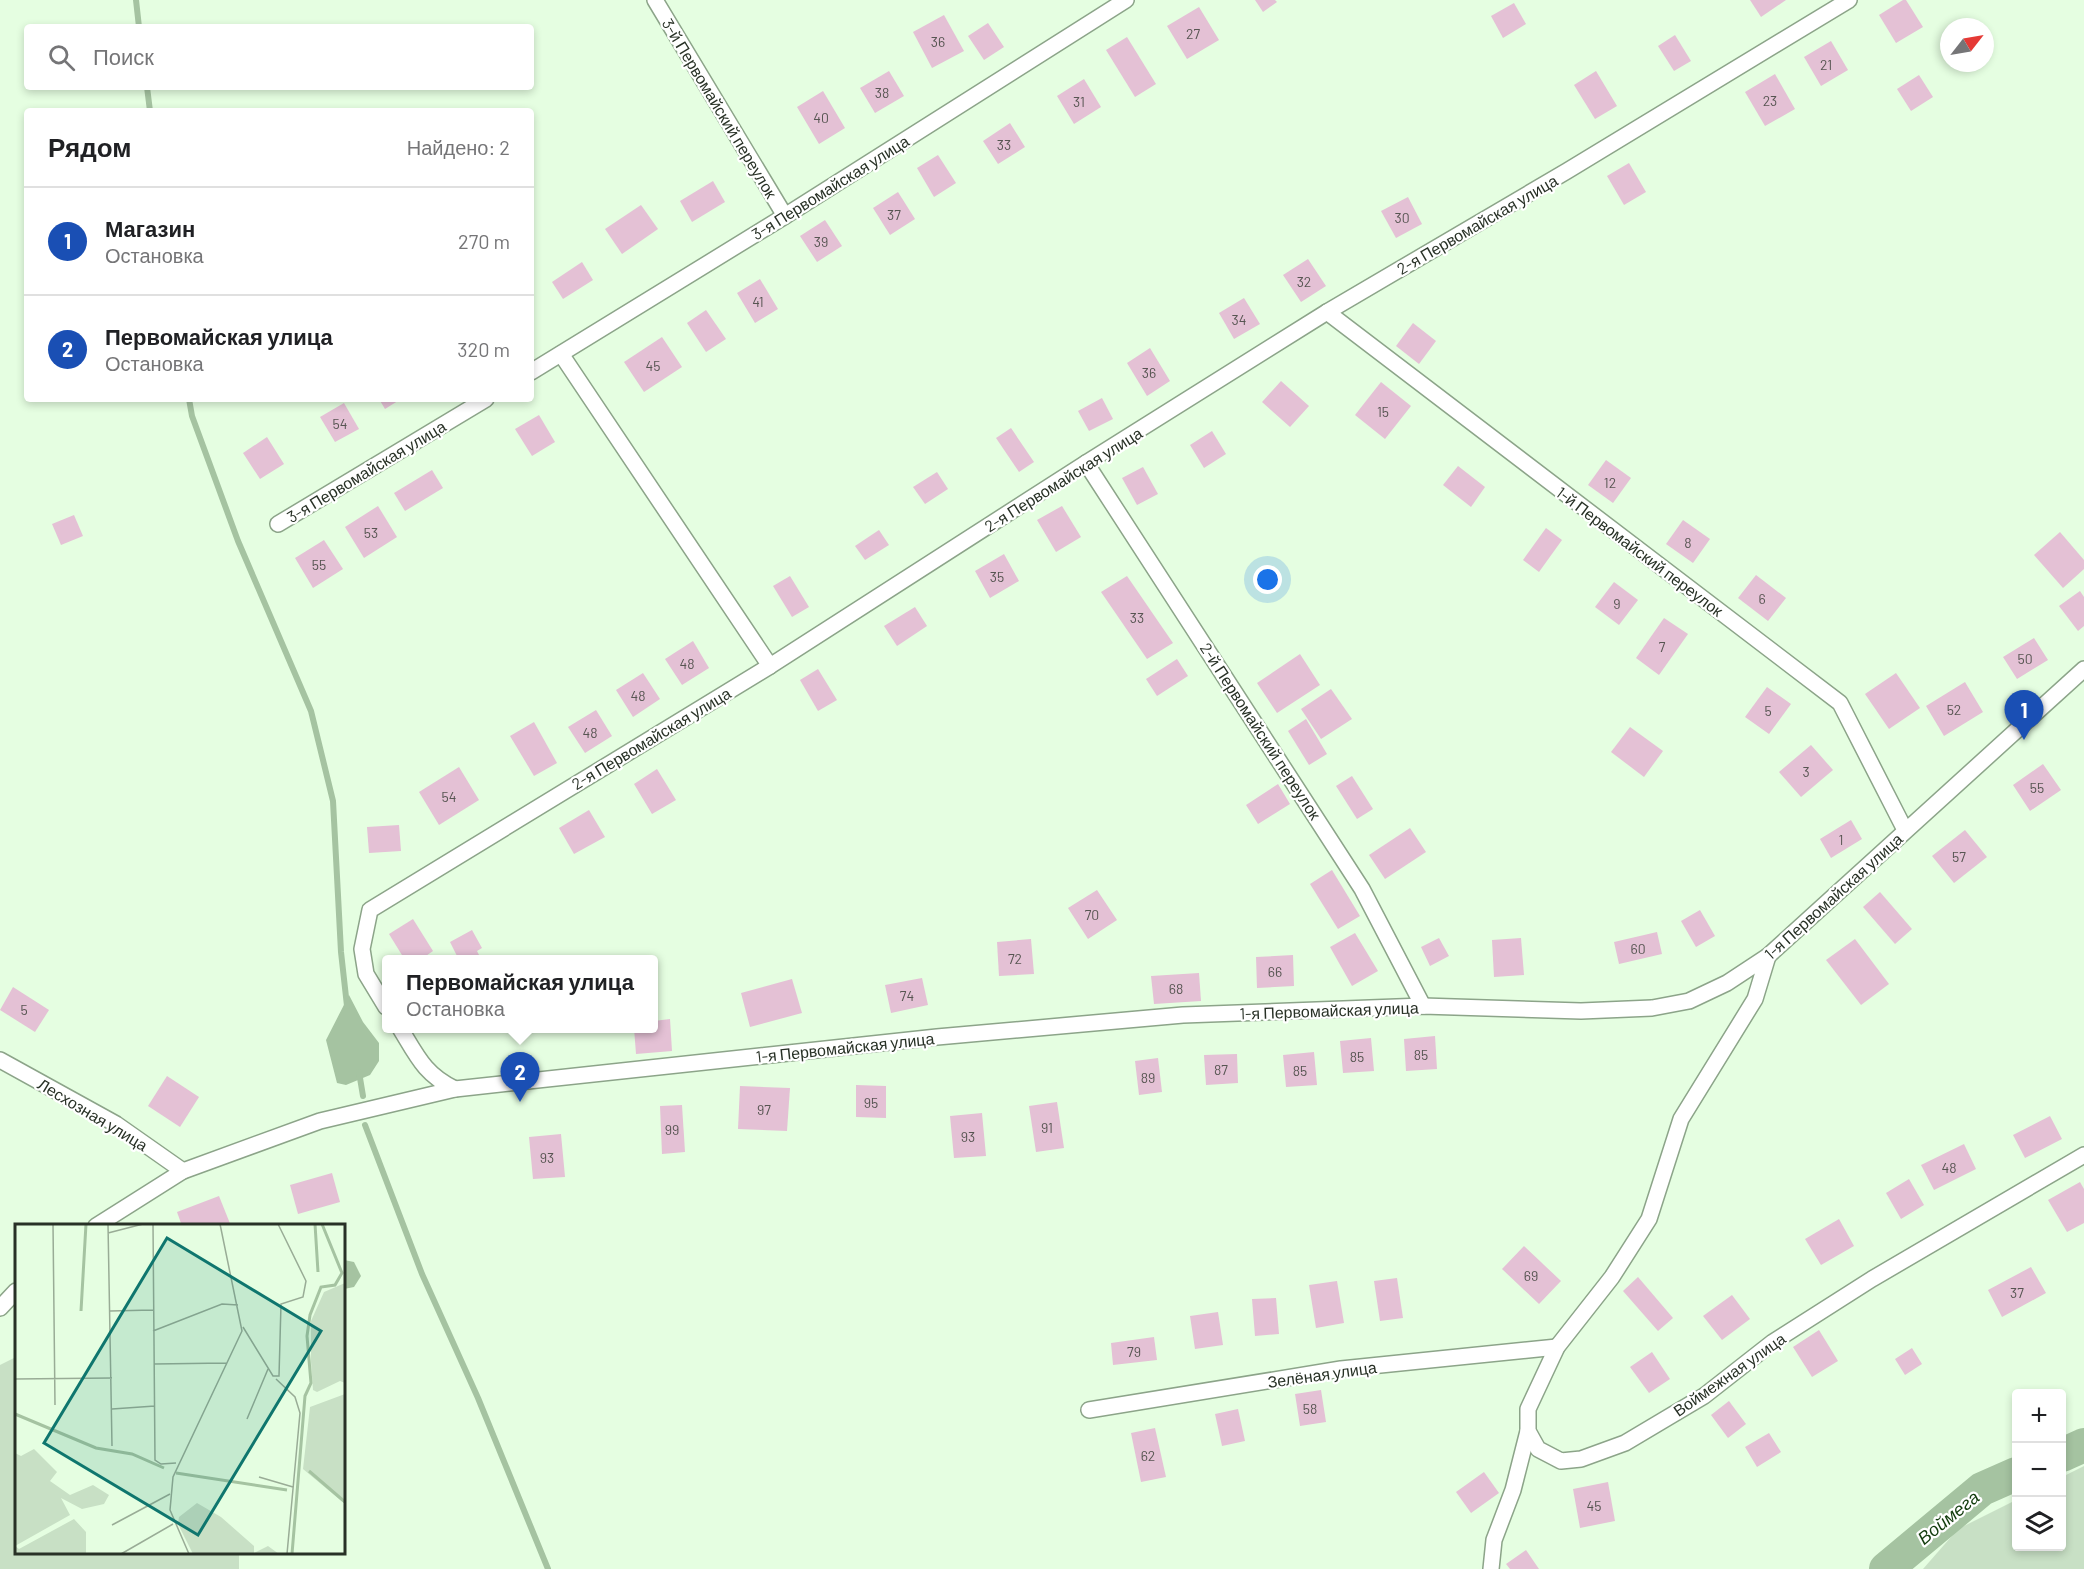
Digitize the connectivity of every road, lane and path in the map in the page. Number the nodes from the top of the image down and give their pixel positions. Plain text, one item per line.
1 (656, 0) edge
2 (1126, 0) edge
3 (1849, 0) edge
4 (785, 216) junction
5 (1328, 312) junction
6 (561, 354) junction
7 (534, 370) edge
8 (481, 402) edge
9 (1086, 463) junction
10 (278, 524) dead end
11 (770, 666) junction
12 (2084, 669) edge
13 (1905, 830) junction
14 (1768, 956) junction
15 (382, 999) edge
16 (1423, 1006) junction
17 (403, 1033) edge
18 (0, 1060) edge
19 (455, 1089) junction
20 (2084, 1155) edge
21 (183, 1171) junction
22 (99, 1224) edge
23 (15, 1292) edge
24 (0, 1308) edge
25 (1557, 1347) junction
26 (1089, 1410) dead end
27 (1528, 1431) junction
28 (1491, 1569) edge

1 - 4 street, 3-й Первомайский переулок
2 - 4 street, 3-я Первомайская улица
3 - 5 street, 2-я Первомайская улица
4 - 6 street, 3-я Первомайская улица
5 - 9 street, 2-я Первомайская улица
5 - 13 street, 1-й Первомайский переулок
6 - 7 street, 3-я Первомайская улица
6 - 11 street
8 - 10 street, 3-я Первомайская улица
9 - 11 street, 2-я Первомайская улица
9 - 16 street, 2-й Первомайский переулок
11 - 15 street, 2-я Первомайская улица
12 - 13 street, 1-я Первомайская улица
13 - 14 street, 1-я Первомайская улица
14 - 16 street, 1-я Первомайская улица
14 - 25 street
16 - 19 street, 1-я Первомайская улица
17 - 19 street
18 - 21 street, Лесхозная улица
19 - 21 street, 1-я Первомайская улица
20 - 27 street, Воймежная улица
21 - 22 street, 1-я Первомайская улица
23 - 24 street
25 - 26 street, Зелёная улица
25 - 27 street
27 - 28 street

